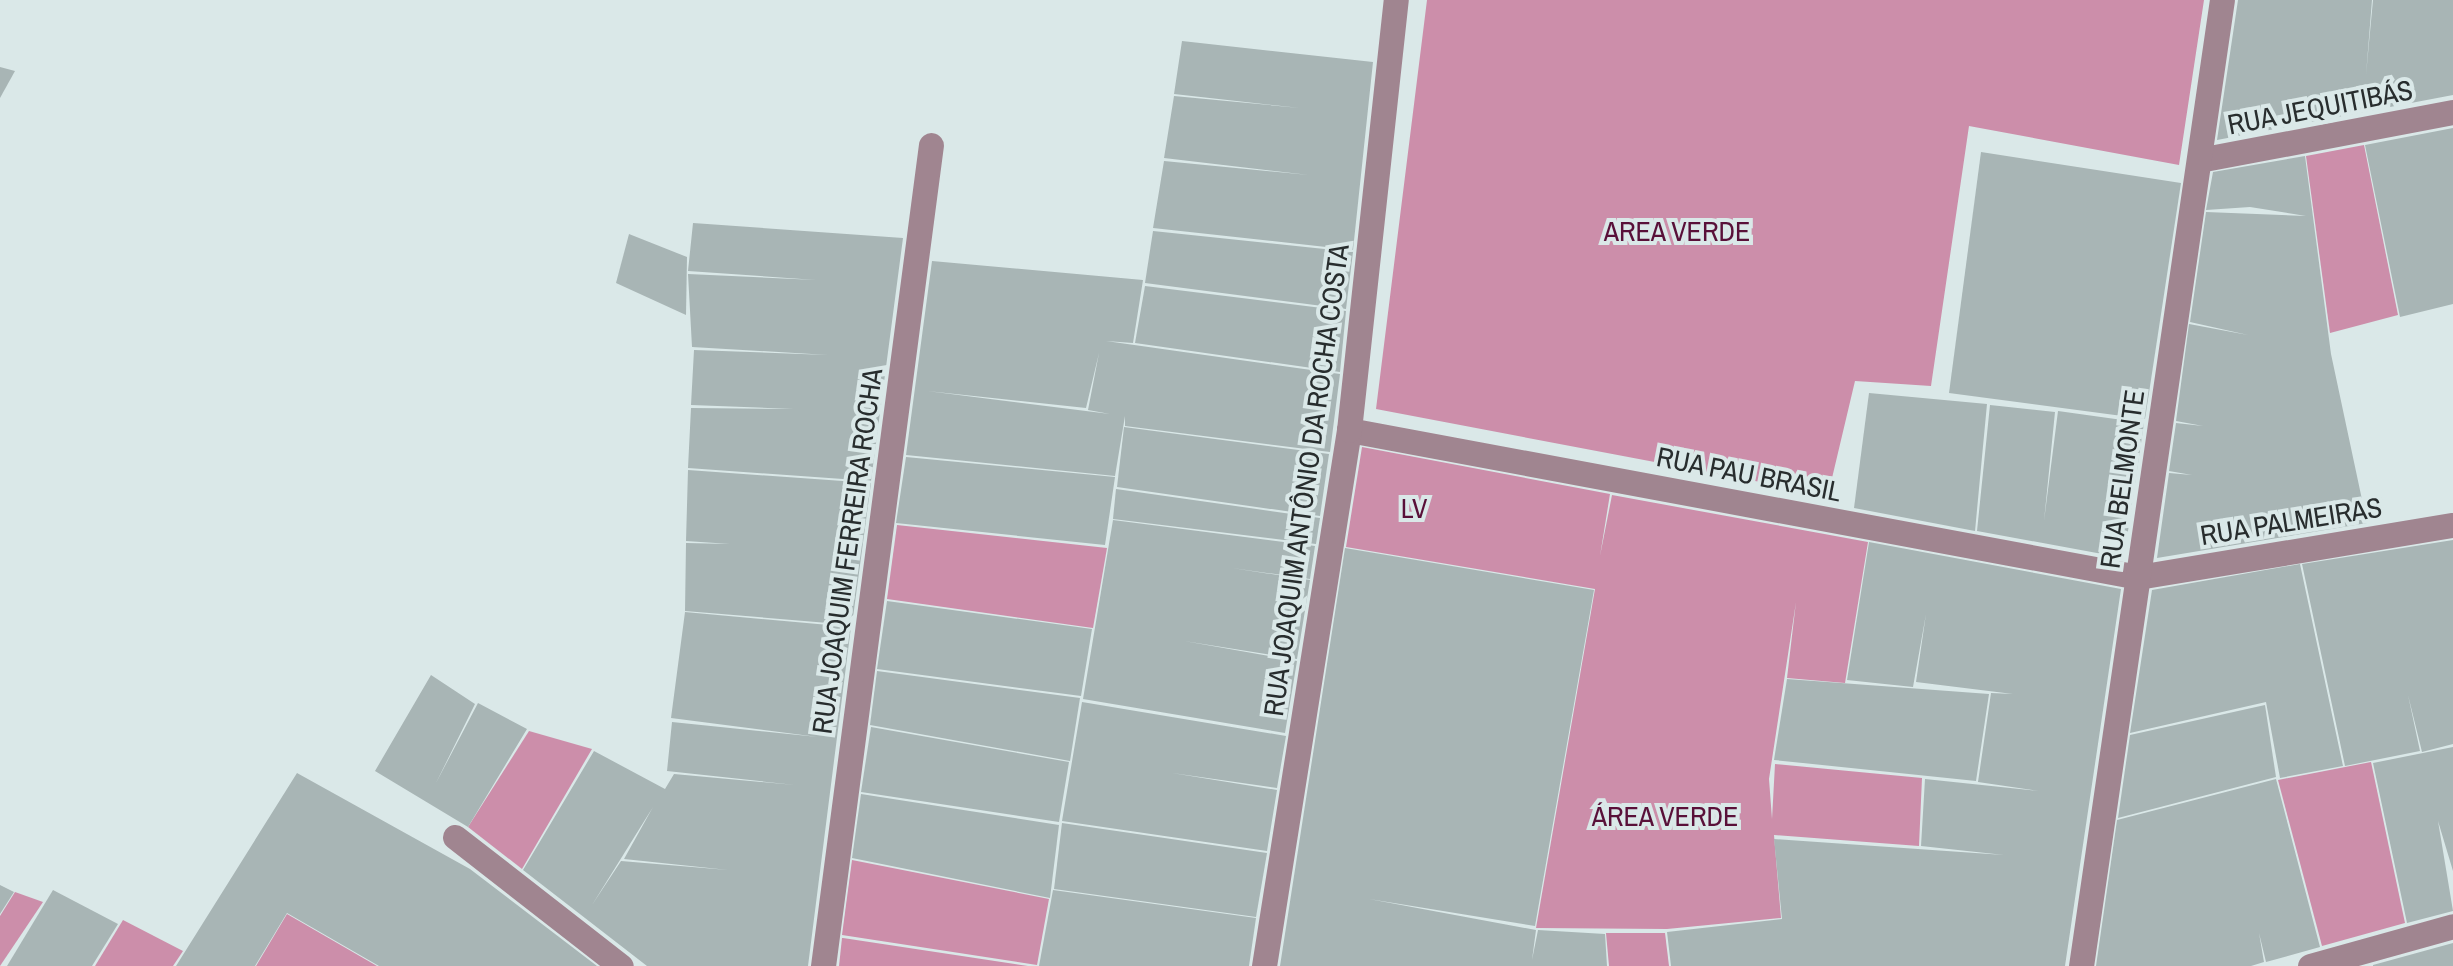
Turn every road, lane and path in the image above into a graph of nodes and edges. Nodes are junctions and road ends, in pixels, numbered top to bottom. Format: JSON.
{"nodes":[{"id":1,"x":1396,"y":0,"type":"edge"},
{"id":2,"x":2222,"y":0,"type":"edge"},
{"id":3,"x":2453,"y":112,"type":"edge"},
{"id":4,"x":932,"y":145,"type":"dead end"},
{"id":5,"x":2199,"y":160,"type":"junction"},
{"id":6,"x":1349,"y":430,"type":"junction"},
{"id":7,"x":2453,"y":524,"type":"edge"},
{"id":8,"x":2138,"y":577,"type":"junction"},
{"id":9,"x":455,"y":837,"type":"dead end"},
{"id":10,"x":2453,"y":926,"type":"edge"},
{"id":11,"x":621,"y":966,"type":"edge"},
{"id":12,"x":823,"y":966,"type":"edge"},
{"id":13,"x":1264,"y":966,"type":"edge"},
{"id":14,"x":2081,"y":966,"type":"edge"},
{"id":15,"x":2310,"y":966,"type":"edge"}],
"edges":[{"from":1,"to":6,"type":"street","name":"RUA JOAQUIM ANTÔNIO DA ROCHA COSTA"},
{"from":2,"to":5,"type":"street","name":"RUA BELMONTE"},
{"from":3,"to":5,"type":"street","name":"RUA JEQUITIBÁS"},
{"from":4,"to":12,"type":"street","name":"RUA JOAQUIM FERREIRA ROCHA"},
{"from":5,"to":8,"type":"street","name":"RUA BELMONTE"},
{"from":6,"to":8,"type":"street","name":"RUA PAU BRASIL"},
{"from":6,"to":13,"type":"street","name":"RUA JOAQUIM ANTÔNIO DA ROCHA COSTA"},
{"from":7,"to":8,"type":"street","name":"RUA PALMEIRAS"},
{"from":8,"to":14,"type":"street","name":"RUA BELMONTE"},
{"from":9,"to":11,"type":"street"},
{"from":10,"to":15,"type":"street"}]}
